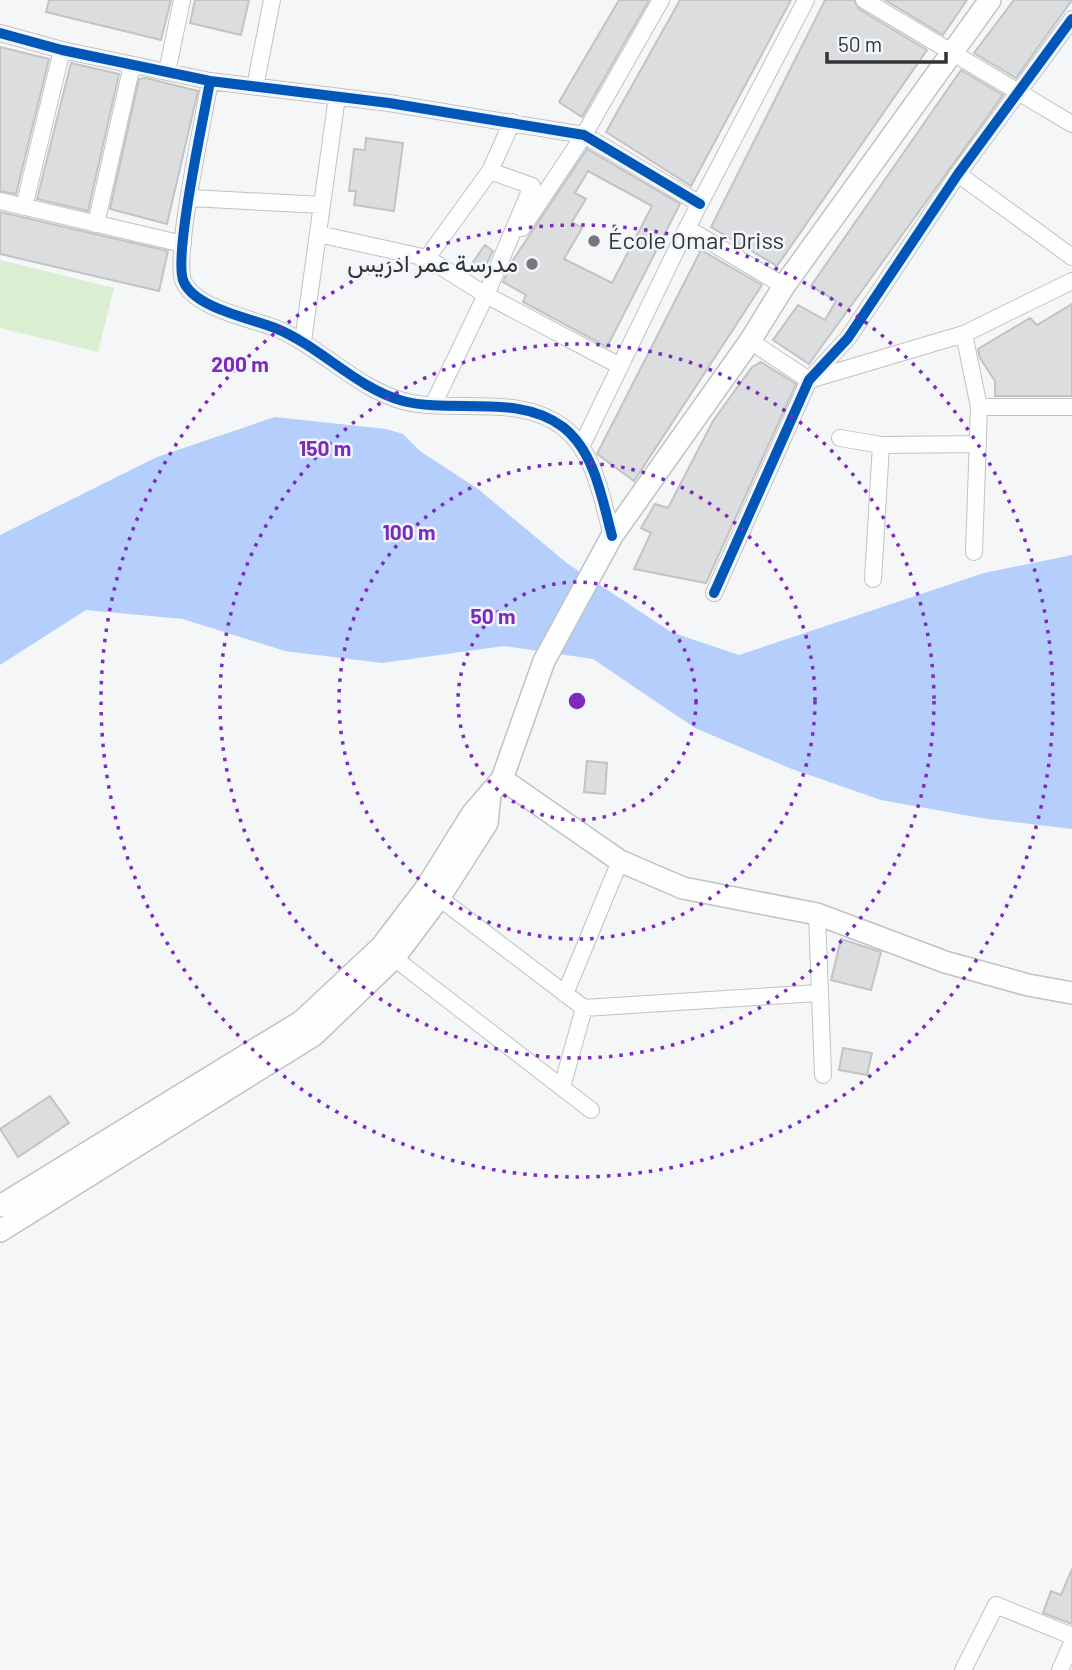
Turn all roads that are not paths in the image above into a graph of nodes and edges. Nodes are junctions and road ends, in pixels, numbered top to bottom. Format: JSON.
{"nodes":[{"id":1,"x":183,"y":0,"type":"edge"},
{"id":2,"x":272,"y":0,"type":"edge"},
{"id":3,"x":661,"y":0,"type":"edge"},
{"id":4,"x":806,"y":0,"type":"edge"},
{"id":5,"x":864,"y":0,"type":"edge"},
{"id":6,"x":986,"y":1,"type":"edge"},
{"id":7,"x":1072,"y":19,"type":"edge"},
{"id":8,"x":0,"y":33,"type":"edge"},
{"id":9,"x":62,"y":50,"type":"junction"},
{"id":10,"x":953,"y":54,"type":"junction"},
{"id":11,"x":132,"y":65,"type":"junction"},
{"id":12,"x":167,"y":72,"type":"junction"},
{"id":13,"x":210,"y":81,"type":"junction"},
{"id":14,"x":255,"y":86,"type":"junction"},
{"id":15,"x":1017,"y":92,"type":"junction"},
{"id":16,"x":337,"y":97,"type":"junction"},
{"id":17,"x":512,"y":122,"type":"junction"},
{"id":18,"x":1072,"y":124,"type":"edge"},
{"id":19,"x":584,"y":135,"type":"junction"},
{"id":20,"x":489,"y":171,"type":"junction"},
{"id":21,"x":958,"y":174,"type":"junction"},
{"id":22,"x":191,"y":198,"type":"junction"},
{"id":23,"x":0,"y":201,"type":"edge"},
{"id":24,"x":700,"y":204,"type":"junction"},
{"id":25,"x":322,"y":205,"type":"junction"},
{"id":26,"x":24,"y":207,"type":"junction"},
{"id":27,"x":96,"y":224,"type":"junction"},
{"id":28,"x":687,"y":228,"type":"junction"},
{"id":29,"x":318,"y":234,"type":"junction"},
{"id":30,"x":183,"y":244,"type":"junction"},
{"id":31,"x":505,"y":254,"type":"junction"},
{"id":32,"x":1072,"y":257,"type":"edge"},
{"id":33,"x":427,"y":258,"type":"junction"},
{"id":34,"x":1072,"y":281,"type":"edge"},
{"id":35,"x":784,"y":286,"type":"junction"},
{"id":36,"x":486,"y":295,"type":"junction"},
{"id":37,"x":964,"y":334,"type":"junction"},
{"id":38,"x":303,"y":341,"type":"junction"},
{"id":39,"x":750,"y":341,"type":"junction"},
{"id":40,"x":620,"y":366,"type":"junction"},
{"id":41,"x":808,"y":380,"type":"junction"},
{"id":42,"x":433,"y":405,"type":"junction"},
{"id":43,"x":979,"y":407,"type":"junction"},
{"id":44,"x":1072,"y":407,"type":"edge"},
{"id":45,"x":840,"y":438,"type":"dead end"},
{"id":46,"x":978,"y":444,"type":"junction"},
{"id":47,"x":881,"y":445,"type":"junction"},
{"id":48,"x":581,"y":447,"type":"junction"},
{"id":49,"x":609,"y":541,"type":"junction"},
{"id":50,"x":974,"y":552,"type":"dead end"},
{"id":51,"x":873,"y":579,"type":"dead end"},
{"id":52,"x":714,"y":593,"type":"dead end"},
{"id":53,"x":496,"y":786,"type":"junction"},
{"id":54,"x":620,"y":861,"type":"junction"},
{"id":55,"x":432,"y":893,"type":"junction"},
{"id":56,"x":817,"y":914,"type":"junction"},
{"id":57,"x":387,"y":953,"type":"junction"},
{"id":58,"x":818,"y":993,"type":"junction"},
{"id":59,"x":1072,"y":993,"type":"edge"},
{"id":60,"x":565,"y":994,"type":"junction"},
{"id":61,"x":584,"y":1008,"type":"junction"},
{"id":62,"x":823,"y":1075,"type":"dead end"},
{"id":63,"x":562,"y":1087,"type":"junction"},
{"id":64,"x":591,"y":1110,"type":"dead end"},
{"id":65,"x":93,"y":1160,"type":"junction"},
{"id":66,"x":0,"y":1206,"type":"edge"},
{"id":67,"x":0,"y":1231,"type":"edge"},
{"id":68,"x":1072,"y":1636,"type":"edge"},
{"id":69,"x":1072,"y":1643,"type":"edge"},
{"id":70,"x":963,"y":1670,"type":"edge"},
{"id":71,"x":1060,"y":1670,"type":"edge"}],
"edges":[{"from":1,"to":12,"type":"street"},
{"from":2,"to":14,"type":"street"},
{"from":3,"to":19,"type":"street"},
{"from":4,"to":24,"type":"street"},
{"from":5,"to":10,"type":"street"},
{"from":6,"to":10,"type":"main road"},
{"from":7,"to":15,"type":"street"},
{"from":8,"to":9,"type":"street"},
{"from":9,"to":11,"type":"street"},
{"from":9,"to":26,"type":"street"},
{"from":10,"to":15,"type":"street"},
{"from":10,"to":35,"type":"main road"},
{"from":11,"to":12,"type":"street"},
{"from":11,"to":27,"type":"street"},
{"from":12,"to":13,"type":"street"},
{"from":13,"to":14,"type":"street"},
{"from":13,"to":22,"type":"street"},
{"from":14,"to":16,"type":"street"},
{"from":15,"to":18,"type":"street"},
{"from":15,"to":21,"type":"street"},
{"from":16,"to":17,"type":"street"},
{"from":16,"to":25,"type":"street"},
{"from":17,"to":19,"type":"street"},
{"from":17,"to":20,"type":"street"},
{"from":19,"to":24,"type":"street"},
{"from":19,"to":31,"type":"street"},
{"from":20,"to":31,"type":"street"},
{"from":20,"to":33,"type":"street"},
{"from":21,"to":32,"type":"street"},
{"from":21,"to":41,"type":"street"},
{"from":22,"to":25,"type":"street"},
{"from":22,"to":30,"type":"street"},
{"from":23,"to":26,"type":"street"},
{"from":24,"to":28,"type":"street"},
{"from":25,"to":29,"type":"street"},
{"from":26,"to":27,"type":"street"},
{"from":27,"to":30,"type":"street"},
{"from":28,"to":35,"type":"street"},
{"from":28,"to":40,"type":"street"},
{"from":29,"to":33,"type":"street"},
{"from":29,"to":38,"type":"street"},
{"from":30,"to":38,"type":"street"},
{"from":31,"to":36,"type":"street"},
{"from":33,"to":36,"type":"street"},
{"from":34,"to":37,"type":"street"},
{"from":35,"to":39,"type":"main road"},
{"from":36,"to":40,"type":"street"},
{"from":36,"to":42,"type":"street"},
{"from":37,"to":41,"type":"street"},
{"from":37,"to":43,"type":"street"},
{"from":38,"to":42,"type":"street"},
{"from":39,"to":41,"type":"street"},
{"from":39,"to":49,"type":"main road"},
{"from":40,"to":48,"type":"street"},
{"from":41,"to":52,"type":"street"},
{"from":42,"to":48,"type":"street"},
{"from":43,"to":44,"type":"street"},
{"from":43,"to":46,"type":"street"},
{"from":45,"to":47,"type":"street"},
{"from":46,"to":47,"type":"street"},
{"from":46,"to":50,"type":"street"},
{"from":47,"to":51,"type":"street"},
{"from":48,"to":49,"type":"street"},
{"from":49,"to":53,"type":"main road"},
{"from":53,"to":54,"type":"main road"},
{"from":53,"to":55,"type":"main road"},
{"from":54,"to":56,"type":"main road"},
{"from":54,"to":60,"type":"street"},
{"from":55,"to":57,"type":"main road"},
{"from":55,"to":60,"type":"street"},
{"from":56,"to":58,"type":"street"},
{"from":56,"to":59,"type":"main road"},
{"from":57,"to":63,"type":"street"},
{"from":57,"to":65,"type":"main road"},
{"from":58,"to":61,"type":"street"},
{"from":58,"to":62,"type":"street"},
{"from":60,"to":61,"type":"street"},
{"from":61,"to":63,"type":"street"},
{"from":63,"to":64,"type":"street"},
{"from":65,"to":66,"type":"main road"},
{"from":65,"to":67,"type":"main road"},
{"from":68,"to":70,"type":"street"},
{"from":69,"to":71,"type":"street"}]}
